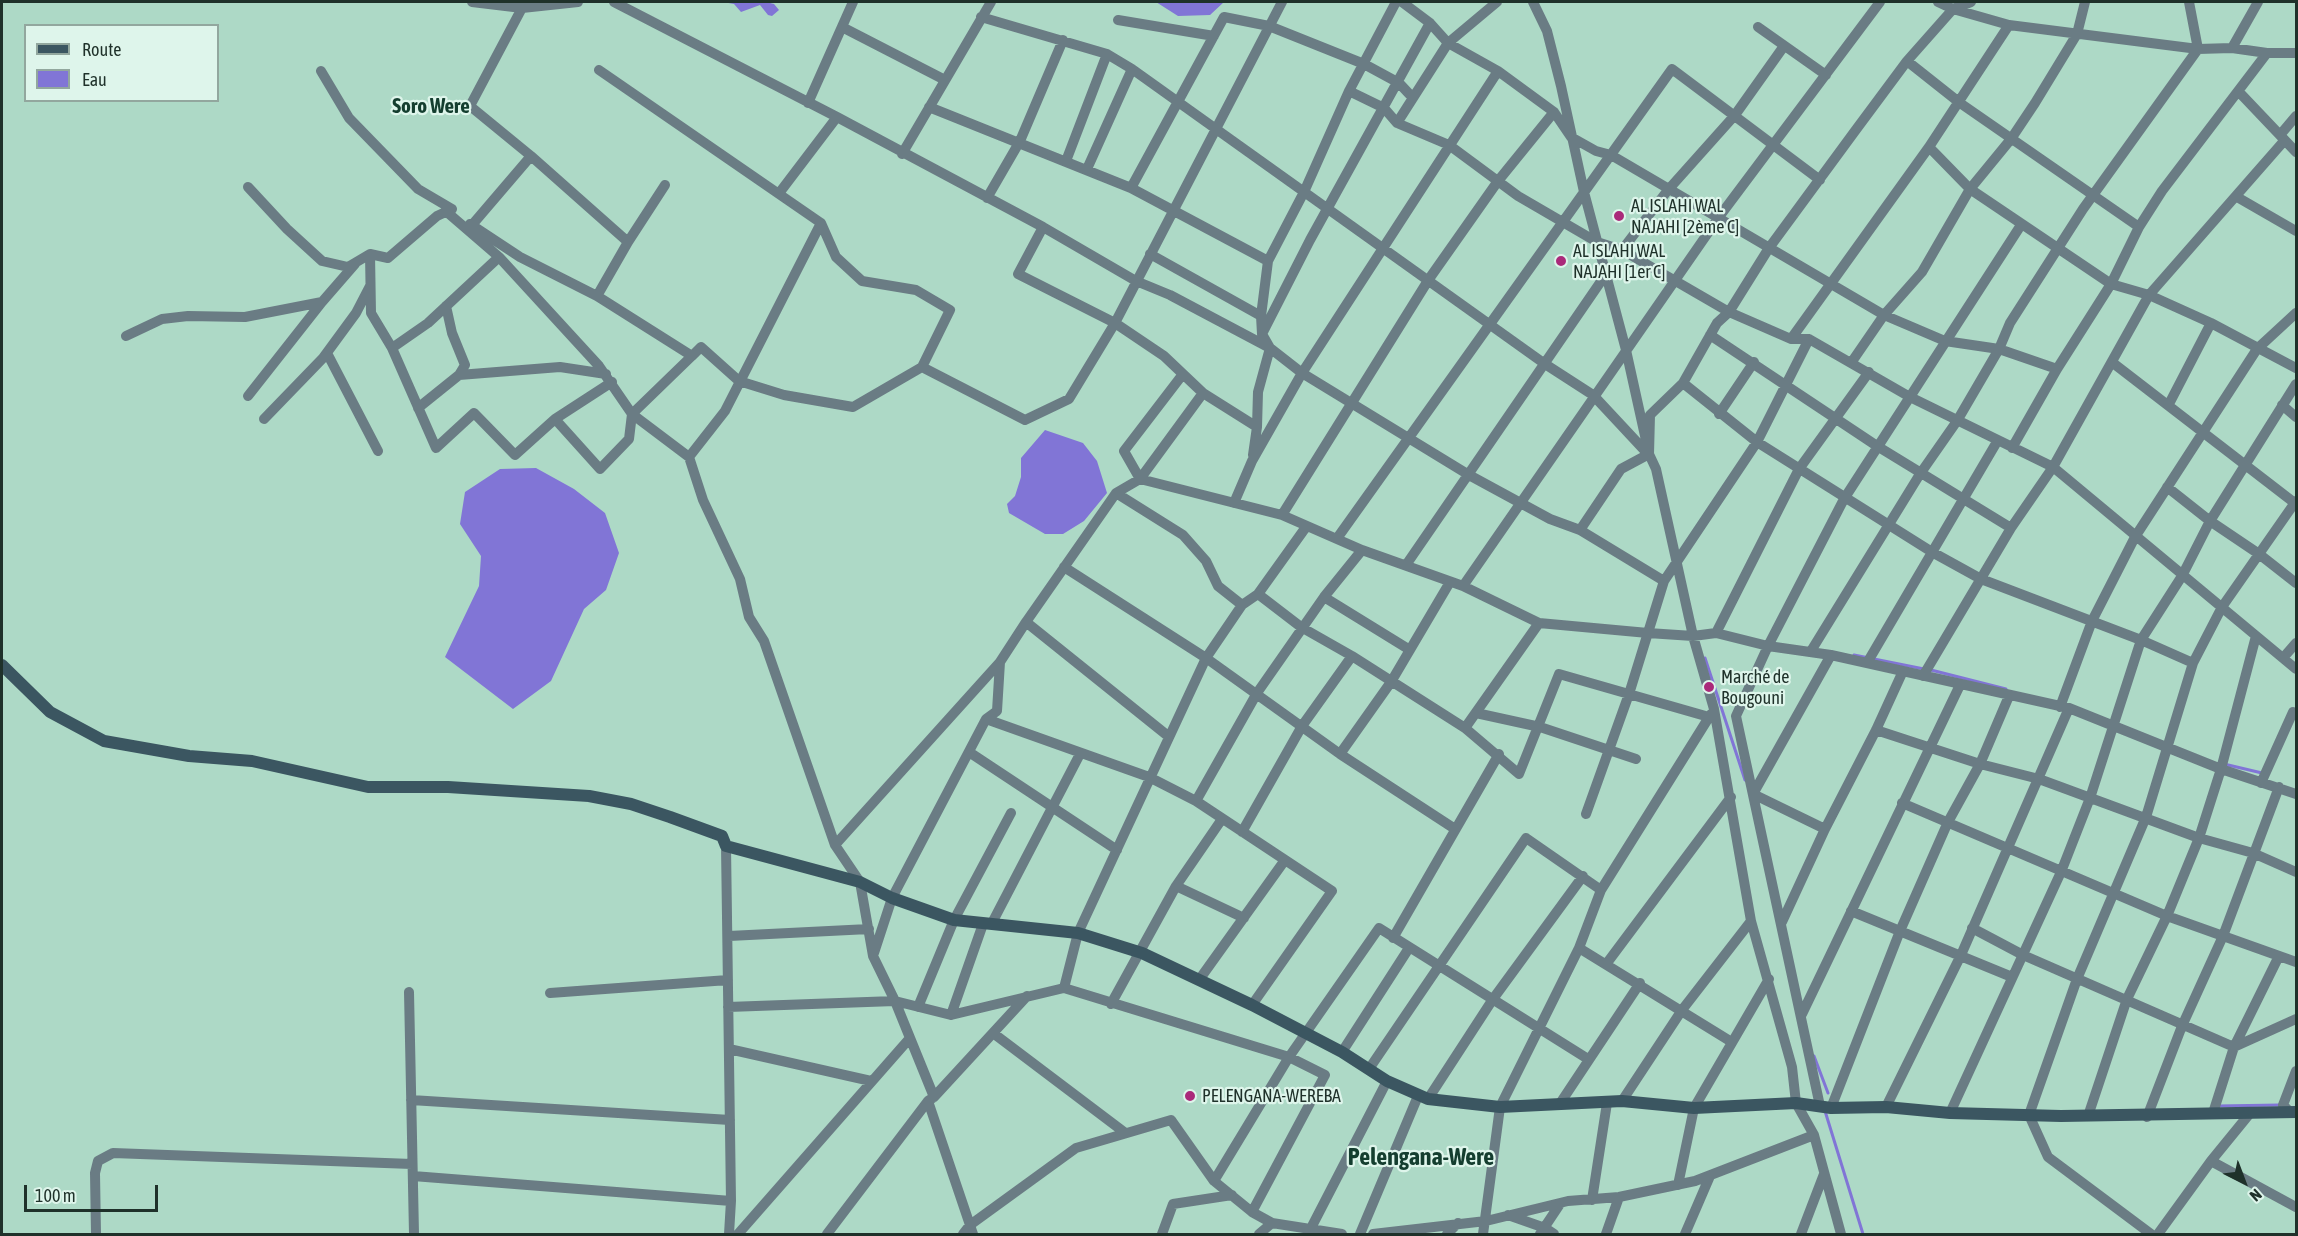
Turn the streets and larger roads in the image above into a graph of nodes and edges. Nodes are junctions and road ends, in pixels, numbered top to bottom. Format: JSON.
{"nodes":[{"id":1,"x":472,"y":2,"type":"edge"},
{"id":2,"x":578,"y":2,"type":"edge"},
{"id":3,"x":614,"y":2,"type":"edge"},
{"id":4,"x":853,"y":2,"type":"edge"},
{"id":5,"x":991,"y":2,"type":"edge"},
{"id":6,"x":1282,"y":2,"type":"edge"},
{"id":7,"x":1396,"y":2,"type":"edge"},
{"id":8,"x":1402,"y":2,"type":"edge"},
{"id":9,"x":1497,"y":2,"type":"edge"},
{"id":10,"x":1533,"y":2,"type":"edge"},
{"id":11,"x":1880,"y":2,"type":"edge"},
{"id":12,"x":1938,"y":2,"type":"edge"},
{"id":13,"x":1971,"y":2,"type":"edge"},
{"id":14,"x":2085,"y":2,"type":"edge"},
{"id":15,"x":2189,"y":2,"type":"edge"},
{"id":16,"x":2258,"y":2,"type":"edge"},
{"id":17,"x":522,"y":8,"type":"junction"},
{"id":18,"x":1953,"y":9,"type":"junction"},
{"id":19,"x":981,"y":17,"type":"junction"},
{"id":20,"x":1118,"y":20,"type":"dead end"},
{"id":21,"x":1430,"y":22,"type":"junction"},
{"id":22,"x":2009,"y":25,"type":"junction"},
{"id":23,"x":1269,"y":26,"type":"junction"},
{"id":24,"x":842,"y":27,"type":"junction"},
{"id":25,"x":1758,"y":27,"type":"dead end"},
{"id":26,"x":2077,"y":34,"type":"junction"},
{"id":27,"x":1214,"y":36,"type":"junction"},
{"id":28,"x":1063,"y":40,"type":"junction"},
{"id":29,"x":1448,"y":43,"type":"junction"},
{"id":30,"x":1784,"y":46,"type":"junction"},
{"id":31,"x":2232,"y":48,"type":"junction"},
{"id":32,"x":2198,"y":49,"type":"junction"},
{"id":33,"x":2267,"y":53,"type":"junction"},
{"id":34,"x":2296,"y":53,"type":"edge"},
{"id":35,"x":1107,"y":54,"type":"junction"},
{"id":36,"x":1907,"y":61,"type":"junction"},
{"id":37,"x":1364,"y":64,"type":"junction"},
{"id":38,"x":1132,"y":69,"type":"junction"},
{"id":39,"x":599,"y":70,"type":"dead end"},
{"id":40,"x":321,"y":71,"type":"dead end"},
{"id":41,"x":1498,"y":71,"type":"junction"},
{"id":42,"x":1826,"y":75,"type":"junction"},
{"id":43,"x":945,"y":80,"type":"junction"},
{"id":44,"x":1399,"y":83,"type":"junction"},
{"id":45,"x":1349,"y":91,"type":"junction"},
{"id":46,"x":2239,"y":92,"type":"junction"},
{"id":47,"x":1413,"y":98,"type":"junction"},
{"id":48,"x":808,"y":103,"type":"junction"},
{"id":49,"x":1178,"y":103,"type":"junction"},
{"id":50,"x":1960,"y":103,"type":"junction"},
{"id":51,"x":929,"y":107,"type":"junction"},
{"id":52,"x":1384,"y":108,"type":"junction"},
{"id":53,"x":1554,"y":112,"type":"junction"},
{"id":54,"x":1735,"y":115,"type":"junction"},
{"id":55,"x":2296,"y":116,"type":"edge"},
{"id":56,"x":837,"y":117,"type":"junction"},
{"id":57,"x":1397,"y":123,"type":"junction"},
{"id":58,"x":1216,"y":129,"type":"junction"},
{"id":59,"x":1571,"y":137,"type":"junction"},
{"id":60,"x":2282,"y":138,"type":"junction"},
{"id":61,"x":2011,"y":139,"type":"junction"},
{"id":62,"x":1020,"y":141,"type":"junction"},
{"id":63,"x":1773,"y":143,"type":"junction"},
{"id":64,"x":1449,"y":145,"type":"junction"},
{"id":65,"x":1929,"y":147,"type":"junction"},
{"id":66,"x":2296,"y":152,"type":"edge"},
{"id":67,"x":902,"y":154,"type":"junction"},
{"id":68,"x":1611,"y":155,"type":"junction"},
{"id":69,"x":531,"y":156,"type":"junction"},
{"id":70,"x":1066,"y":161,"type":"junction"},
{"id":71,"x":1087,"y":170,"type":"junction"},
{"id":72,"x":1820,"y":180,"type":"junction"},
{"id":73,"x":1498,"y":181,"type":"junction"},
{"id":74,"x":665,"y":185,"type":"dead end"},
{"id":75,"x":248,"y":187,"type":"dead end"},
{"id":76,"x":1131,"y":188,"type":"junction"},
{"id":77,"x":1970,"y":189,"type":"junction"},
{"id":78,"x":1668,"y":190,"type":"junction"},
{"id":79,"x":780,"y":192,"type":"junction"},
{"id":80,"x":1304,"y":192,"type":"junction"},
{"id":81,"x":1584,"y":192,"type":"junction"},
{"id":82,"x":2095,"y":195,"type":"junction"},
{"id":83,"x":2237,"y":197,"type":"junction"},
{"id":84,"x":987,"y":198,"type":"junction"},
{"id":85,"x":1328,"y":208,"type":"junction"},
{"id":86,"x":450,"y":211,"type":"junction"},
{"id":87,"x":1173,"y":212,"type":"junction"},
{"id":88,"x":1719,"y":217,"type":"junction"},
{"id":89,"x":1563,"y":222,"type":"junction"},
{"id":90,"x":821,"y":223,"type":"junction"},
{"id":91,"x":472,"y":225,"type":"junction"},
{"id":92,"x":2021,"y":225,"type":"junction"},
{"id":93,"x":1043,"y":227,"type":"junction"},
{"id":94,"x":2139,"y":227,"type":"junction"},
{"id":95,"x":2296,"y":231,"type":"edge"},
{"id":96,"x":628,"y":242,"type":"junction"},
{"id":97,"x":1597,"y":242,"type":"junction"},
{"id":98,"x":1383,"y":247,"type":"junction"},
{"id":99,"x":1769,"y":248,"type":"junction"},
{"id":100,"x":2059,"y":248,"type":"junction"},
{"id":101,"x":1622,"y":250,"type":"junction"},
{"id":102,"x":370,"y":254,"type":"junction"},
{"id":103,"x":1150,"y":254,"type":"junction"},
{"id":104,"x":499,"y":257,"type":"junction"},
{"id":105,"x":1268,"y":261,"type":"junction"},
{"id":106,"x":355,"y":264,"type":"junction"},
{"id":107,"x":1606,"y":274,"type":"junction"},
{"id":108,"x":1428,"y":279,"type":"junction"},
{"id":109,"x":1136,"y":281,"type":"junction"},
{"id":110,"x":1674,"y":281,"type":"junction"},
{"id":111,"x":1832,"y":283,"type":"junction"},
{"id":112,"x":2111,"y":284,"type":"junction"},
{"id":113,"x":370,"y":285,"type":"junction"},
{"id":114,"x":2148,"y":295,"type":"junction"},
{"id":115,"x":597,"y":296,"type":"junction"},
{"id":116,"x":322,"y":302,"type":"junction"},
{"id":117,"x":446,"y":306,"type":"junction"},
{"id":118,"x":1729,"y":312,"type":"junction"},
{"id":119,"x":2296,"y":313,"type":"edge"},
{"id":120,"x":1884,"y":315,"type":"junction"},
{"id":121,"x":1261,"y":316,"type":"junction"},
{"id":122,"x":2211,"y":322,"type":"junction"},
{"id":123,"x":1115,"y":323,"type":"junction"},
{"id":124,"x":1491,"y":323,"type":"junction"},
{"id":125,"x":1262,"y":334,"type":"junction"},
{"id":126,"x":1710,"y":335,"type":"junction"},
{"id":127,"x":126,"y":336,"type":"dead end"},
{"id":128,"x":1791,"y":339,"type":"junction"},
{"id":129,"x":1809,"y":339,"type":"junction"},
{"id":130,"x":1945,"y":341,"type":"junction"},
{"id":131,"x":701,"y":347,"type":"junction"},
{"id":132,"x":392,"y":348,"type":"junction"},
{"id":133,"x":1270,"y":348,"type":"junction"},
{"id":134,"x":1999,"y":349,"type":"junction"},
{"id":135,"x":2257,"y":349,"type":"junction"},
{"id":136,"x":1626,"y":350,"type":"junction"},
{"id":137,"x":327,"y":353,"type":"junction"},
{"id":138,"x":1754,"y":362,"type":"junction"},
{"id":139,"x":1851,"y":363,"type":"junction"},
{"id":140,"x":2113,"y":363,"type":"junction"},
{"id":141,"x":1545,"y":364,"type":"junction"},
{"id":142,"x":922,"y":367,"type":"junction"},
{"id":143,"x":2296,"y":368,"type":"edge"},
{"id":144,"x":2057,"y":369,"type":"junction"},
{"id":145,"x":1869,"y":372,"type":"junction"},
{"id":146,"x":1183,"y":374,"type":"junction"},
{"id":147,"x":1302,"y":374,"type":"junction"},
{"id":148,"x":459,"y":375,"type":"junction"},
{"id":149,"x":609,"y":378,"type":"junction"},
{"id":150,"x":738,"y":381,"type":"junction"},
{"id":151,"x":1683,"y":383,"type":"junction"},
{"id":152,"x":1786,"y":384,"type":"junction"},
{"id":153,"x":2296,"y":384,"type":"edge"},
{"id":154,"x":1203,"y":393,"type":"junction"},
{"id":155,"x":1593,"y":395,"type":"junction"},
{"id":156,"x":248,"y":396,"type":"dead end"},
{"id":157,"x":1910,"y":397,"type":"junction"},
{"id":158,"x":1353,"y":403,"type":"junction"},
{"id":159,"x":2169,"y":404,"type":"junction"},
{"id":160,"x":2282,"y":405,"type":"junction"},
{"id":161,"x":418,"y":408,"type":"junction"},
{"id":162,"x":632,"y":414,"type":"junction"},
{"id":163,"x":1719,"y":414,"type":"junction"},
{"id":164,"x":2296,"y":417,"type":"edge"},
{"id":165,"x":264,"y":419,"type":"dead end"},
{"id":166,"x":555,"y":419,"type":"junction"},
{"id":167,"x":1837,"y":420,"type":"junction"},
{"id":168,"x":1957,"y":421,"type":"junction"},
{"id":169,"x":1257,"y":427,"type":"junction"},
{"id":170,"x":2204,"y":431,"type":"junction"},
{"id":171,"x":1409,"y":438,"type":"junction"},
{"id":172,"x":1998,"y":440,"type":"junction"},
{"id":173,"x":1757,"y":441,"type":"junction"},
{"id":174,"x":1877,"y":446,"type":"junction"},
{"id":175,"x":2012,"y":448,"type":"junction"},
{"id":176,"x":378,"y":451,"type":"dead end"},
{"id":177,"x":1648,"y":454,"type":"junction"},
{"id":178,"x":688,"y":457,"type":"junction"},
{"id":179,"x":1252,"y":461,"type":"junction"},
{"id":180,"x":2245,"y":464,"type":"junction"},
{"id":181,"x":2053,"y":467,"type":"junction"},
{"id":182,"x":1799,"y":469,"type":"junction"},
{"id":183,"x":1469,"y":474,"type":"junction"},
{"id":184,"x":1920,"y":474,"type":"junction"},
{"id":185,"x":1140,"y":478,"type":"junction"},
{"id":186,"x":2167,"y":487,"type":"junction"},
{"id":187,"x":1116,"y":493,"type":"junction"},
{"id":188,"x":1844,"y":499,"type":"junction"},
{"id":189,"x":1963,"y":499,"type":"junction"},
{"id":190,"x":2296,"y":502,"type":"edge"},
{"id":191,"x":1234,"y":503,"type":"junction"},
{"id":192,"x":1520,"y":504,"type":"junction"},
{"id":193,"x":1282,"y":515,"type":"junction"},
{"id":194,"x":2210,"y":521,"type":"junction"},
{"id":195,"x":1888,"y":526,"type":"junction"},
{"id":196,"x":1306,"y":527,"type":"junction"},
{"id":197,"x":2011,"y":528,"type":"junction"},
{"id":198,"x":1580,"y":530,"type":"junction"},
{"id":199,"x":1338,"y":537,"type":"junction"},
{"id":200,"x":2135,"y":537,"type":"junction"},
{"id":201,"x":1362,"y":550,"type":"junction"},
{"id":202,"x":1932,"y":552,"type":"junction"},
{"id":203,"x":2259,"y":554,"type":"junction"},
{"id":204,"x":1677,"y":562,"type":"junction"},
{"id":205,"x":1407,"y":565,"type":"junction"},
{"id":206,"x":1064,"y":567,"type":"junction"},
{"id":207,"x":2182,"y":576,"type":"junction"},
{"id":208,"x":1981,"y":579,"type":"junction"},
{"id":209,"x":1664,"y":581,"type":"junction"},
{"id":210,"x":1450,"y":582,"type":"junction"},
{"id":211,"x":2296,"y":583,"type":"edge"},
{"id":212,"x":1462,"y":586,"type":"junction"},
{"id":213,"x":1258,"y":594,"type":"junction"},
{"id":214,"x":1324,"y":597,"type":"junction"},
{"id":215,"x":1242,"y":604,"type":"junction"},
{"id":216,"x":2222,"y":607,"type":"junction"},
{"id":217,"x":2092,"y":621,"type":"junction"},
{"id":218,"x":1026,"y":622,"type":"junction"},
{"id":219,"x":1539,"y":623,"type":"junction"},
{"id":220,"x":1301,"y":627,"type":"junction"},
{"id":221,"x":1648,"y":633,"type":"junction"},
{"id":222,"x":1716,"y":633,"type":"junction"},
{"id":223,"x":1693,"y":636,"type":"junction"},
{"id":224,"x":2256,"y":636,"type":"junction"},
{"id":225,"x":2141,"y":640,"type":"junction"},
{"id":226,"x":2296,"y":643,"type":"edge"},
{"id":227,"x":1768,"y":646,"type":"junction"},
{"id":228,"x":1410,"y":650,"type":"junction"},
{"id":229,"x":1810,"y":651,"type":"junction"},
{"id":230,"x":1831,"y":655,"type":"junction"},
{"id":231,"x":1352,"y":656,"type":"junction"},
{"id":232,"x":1206,"y":658,"type":"junction"},
{"id":233,"x":2283,"y":658,"type":"junction"},
{"id":234,"x":1000,"y":662,"type":"junction"},
{"id":235,"x":1867,"y":663,"type":"junction"},
{"id":236,"x":2193,"y":663,"type":"junction"},
{"id":237,"x":2,"y":665,"type":"edge"},
{"id":238,"x":2296,"y":669,"type":"edge"},
{"id":239,"x":1903,"y":671,"type":"junction"},
{"id":240,"x":1923,"y":676,"type":"junction"},
{"id":241,"x":1391,"y":682,"type":"junction"},
{"id":242,"x":1960,"y":685,"type":"junction"},
{"id":243,"x":1257,"y":693,"type":"junction"},
{"id":244,"x":1629,"y":694,"type":"junction"},
{"id":245,"x":2009,"y":696,"type":"junction"},
{"id":246,"x":2064,"y":708,"type":"junction"},
{"id":247,"x":2293,"y":712,"type":"dead end"},
{"id":248,"x":1476,"y":713,"type":"junction"},
{"id":249,"x":1711,"y":713,"type":"junction"},
{"id":250,"x":986,"y":719,"type":"junction"},
{"id":251,"x":1302,"y":726,"type":"junction"},
{"id":252,"x":1540,"y":727,"type":"junction"},
{"id":253,"x":2114,"y":727,"type":"junction"},
{"id":254,"x":1465,"y":728,"type":"junction"},
{"id":255,"x":1876,"y":730,"type":"junction"},
{"id":256,"x":1168,"y":736,"type":"junction"},
{"id":257,"x":1929,"y":747,"type":"junction"},
{"id":258,"x":2168,"y":747,"type":"junction"},
{"id":259,"x":1610,"y":751,"type":"junction"},
{"id":260,"x":969,"y":752,"type":"junction"},
{"id":261,"x":1080,"y":754,"type":"junction"},
{"id":262,"x":1340,"y":754,"type":"junction"},
{"id":263,"x":1498,"y":754,"type":"junction"},
{"id":264,"x":1636,"y":759,"type":"dead end"},
{"id":265,"x":1980,"y":764,"type":"junction"},
{"id":266,"x":2221,"y":769,"type":"junction"},
{"id":267,"x":1149,"y":777,"type":"junction"},
{"id":268,"x":2039,"y":779,"type":"junction"},
{"id":269,"x":2261,"y":783,"type":"junction"},
{"id":270,"x":2279,"y":788,"type":"junction"},
{"id":271,"x":1754,"y":794,"type":"junction"},
{"id":272,"x":2296,"y":794,"type":"edge"},
{"id":273,"x":1731,"y":797,"type":"junction"},
{"id":274,"x":2090,"y":798,"type":"junction"},
{"id":275,"x":1197,"y":801,"type":"junction"},
{"id":276,"x":1902,"y":803,"type":"junction"},
{"id":277,"x":1052,"y":805,"type":"junction"},
{"id":278,"x":1011,"y":813,"type":"dead end"},
{"id":279,"x":1586,"y":814,"type":"dead end"},
{"id":280,"x":2146,"y":817,"type":"junction"},
{"id":281,"x":1222,"y":819,"type":"junction"},
{"id":282,"x":1948,"y":822,"type":"junction"},
{"id":283,"x":1455,"y":829,"type":"junction"},
{"id":284,"x":1825,"y":829,"type":"junction"},
{"id":285,"x":1242,"y":832,"type":"junction"},
{"id":286,"x":2199,"y":838,"type":"junction"},
{"id":287,"x":835,"y":845,"type":"junction"},
{"id":288,"x":726,"y":846,"type":"junction"},
{"id":289,"x":2007,"y":849,"type":"junction"},
{"id":290,"x":1117,"y":850,"type":"junction"},
{"id":291,"x":2253,"y":853,"type":"junction"},
{"id":292,"x":1286,"y":860,"type":"junction"},
{"id":293,"x":2061,"y":872,"type":"junction"},
{"id":294,"x":2296,"y":872,"type":"edge"},
{"id":295,"x":1583,"y":876,"type":"junction"},
{"id":296,"x":860,"y":882,"type":"junction"},
{"id":297,"x":1176,"y":886,"type":"junction"},
{"id":298,"x":1601,"y":890,"type":"junction"},
{"id":299,"x":2114,"y":893,"type":"junction"},
{"id":300,"x":892,"y":898,"type":"junction"},
{"id":301,"x":1851,"y":911,"type":"junction"},
{"id":302,"x":2167,"y":916,"type":"junction"},
{"id":303,"x":1244,"y":918,"type":"junction"},
{"id":304,"x":954,"y":920,"type":"junction"},
{"id":305,"x":1751,"y":921,"type":"junction"},
{"id":306,"x":1782,"y":922,"type":"junction"},
{"id":307,"x":988,"y":923,"type":"junction"},
{"id":308,"x":1972,"y":928,"type":"junction"},
{"id":309,"x":869,"y":929,"type":"junction"},
{"id":310,"x":1900,"y":931,"type":"junction"},
{"id":311,"x":1078,"y":933,"type":"junction"},
{"id":312,"x":729,"y":936,"type":"junction"},
{"id":313,"x":2223,"y":936,"type":"junction"},
{"id":314,"x":1393,"y":938,"type":"junction"},
{"id":315,"x":1409,"y":948,"type":"junction"},
{"id":316,"x":1579,"y":948,"type":"junction"},
{"id":317,"x":1142,"y":953,"type":"junction"},
{"id":318,"x":1961,"y":955,"type":"junction"},
{"id":319,"x":2022,"y":955,"type":"junction"},
{"id":320,"x":873,"y":956,"type":"junction"},
{"id":321,"x":2278,"y":958,"type":"junction"},
{"id":322,"x":2296,"y":962,"type":"edge"},
{"id":323,"x":1607,"y":963,"type":"junction"},
{"id":324,"x":1439,"y":966,"type":"junction"},
{"id":325,"x":2012,"y":977,"type":"junction"},
{"id":326,"x":1768,"y":979,"type":"junction"},
{"id":327,"x":2078,"y":979,"type":"junction"},
{"id":328,"x":728,"y":980,"type":"junction"},
{"id":329,"x":1199,"y":980,"type":"junction"},
{"id":330,"x":1640,"y":983,"type":"junction"},
{"id":331,"x":1064,"y":988,"type":"junction"},
{"id":332,"x":409,"y":992,"type":"dead end"},
{"id":333,"x":550,"y":993,"type":"dead end"},
{"id":334,"x":1027,"y":996,"type":"junction"},
{"id":335,"x":1493,"y":999,"type":"junction"},
{"id":336,"x":2127,"y":999,"type":"junction"},
{"id":337,"x":895,"y":1000,"type":"junction"},
{"id":338,"x":1111,"y":1004,"type":"junction"},
{"id":339,"x":1252,"y":1005,"type":"junction"},
{"id":340,"x":728,"y":1007,"type":"junction"},
{"id":341,"x":918,"y":1007,"type":"junction"},
{"id":342,"x":1682,"y":1010,"type":"junction"},
{"id":343,"x":951,"y":1015,"type":"junction"},
{"id":344,"x":1802,"y":1015,"type":"junction"},
{"id":345,"x":2296,"y":1019,"type":"edge"},
{"id":346,"x":2182,"y":1026,"type":"junction"},
{"id":347,"x":1537,"y":1029,"type":"junction"},
{"id":348,"x":993,"y":1033,"type":"junction"},
{"id":349,"x":1307,"y":1033,"type":"junction"},
{"id":350,"x":910,"y":1038,"type":"junction"},
{"id":351,"x":1730,"y":1041,"type":"junction"},
{"id":352,"x":2234,"y":1047,"type":"junction"},
{"id":353,"x":729,"y":1049,"type":"junction"},
{"id":354,"x":1342,"y":1052,"type":"junction"},
{"id":355,"x":1289,"y":1057,"type":"junction"},
{"id":356,"x":1588,"y":1059,"type":"junction"},
{"id":357,"x":1369,"y":1069,"type":"junction"},
{"id":358,"x":2296,"y":1071,"type":"edge"},
{"id":359,"x":871,"y":1081,"type":"junction"},
{"id":360,"x":1387,"y":1082,"type":"junction"},
{"id":361,"x":1423,"y":1098,"type":"junction"},
{"id":362,"x":931,"y":1099,"type":"junction"},
{"id":363,"x":411,"y":1100,"type":"junction"},
{"id":364,"x":1622,"y":1101,"type":"junction"},
{"id":365,"x":1607,"y":1103,"type":"junction"},
{"id":366,"x":1796,"y":1103,"type":"junction"},
{"id":367,"x":1559,"y":1105,"type":"junction"},
{"id":368,"x":1500,"y":1107,"type":"junction"},
{"id":369,"x":1826,"y":1107,"type":"junction"},
{"id":370,"x":1886,"y":1107,"type":"junction"},
{"id":371,"x":1694,"y":1108,"type":"junction"},
{"id":372,"x":2251,"y":1112,"type":"junction"},
{"id":373,"x":2293,"y":1112,"type":"edge"},
{"id":374,"x":1950,"y":1113,"type":"junction"},
{"id":375,"x":2213,"y":1113,"type":"junction"},
{"id":376,"x":2029,"y":1115,"type":"junction"},
{"id":377,"x":2088,"y":1116,"type":"junction"},
{"id":378,"x":2147,"y":1117,"type":"junction"},
{"id":379,"x":730,"y":1120,"type":"junction"},
{"id":380,"x":1124,"y":1132,"type":"junction"},
{"id":381,"x":1814,"y":1135,"type":"junction"},
{"id":382,"x":2211,"y":1161,"type":"junction"},
{"id":383,"x":412,"y":1164,"type":"junction"},
{"id":384,"x":1824,"y":1174,"type":"junction"},
{"id":385,"x":413,"y":1176,"type":"junction"},
{"id":386,"x":1710,"y":1176,"type":"junction"},
{"id":387,"x":1214,"y":1181,"type":"junction"},
{"id":388,"x":1678,"y":1185,"type":"junction"},
{"id":389,"x":1232,"y":1195,"type":"junction"},
{"id":390,"x":1619,"y":1197,"type":"junction"},
{"id":391,"x":1592,"y":1200,"type":"junction"},
{"id":392,"x":731,"y":1201,"type":"junction"},
{"id":393,"x":1560,"y":1204,"type":"junction"},
{"id":394,"x":2296,"y":1207,"type":"edge"},
{"id":395,"x":1252,"y":1212,"type":"junction"},
{"id":396,"x":1508,"y":1215,"type":"junction"},
{"id":397,"x":1272,"y":1223,"type":"junction"},
{"id":398,"x":1458,"y":1223,"type":"junction"},
{"id":399,"x":971,"y":1230,"type":"edge"},
{"id":400,"x":1310,"y":1230,"type":"junction"},
{"id":401,"x":1486,"y":1230,"type":"edge"},
{"id":402,"x":1546,"y":1232,"type":"edge"},
{"id":403,"x":96,"y":1234,"type":"edge"},
{"id":404,"x":414,"y":1234,"type":"edge"},
{"id":405,"x":729,"y":1234,"type":"edge"},
{"id":406,"x":738,"y":1234,"type":"edge"},
{"id":407,"x":827,"y":1234,"type":"edge"},
{"id":408,"x":963,"y":1234,"type":"edge"},
{"id":409,"x":1162,"y":1234,"type":"edge"},
{"id":410,"x":1259,"y":1234,"type":"edge"},
{"id":411,"x":1342,"y":1234,"type":"edge"},
{"id":412,"x":1360,"y":1234,"type":"edge"},
{"id":413,"x":1373,"y":1234,"type":"edge"},
{"id":414,"x":1447,"y":1234,"type":"edge"},
{"id":415,"x":1605,"y":1234,"type":"edge"},
{"id":416,"x":1685,"y":1234,"type":"edge"},
{"id":417,"x":1801,"y":1234,"type":"edge"},
{"id":418,"x":1841,"y":1234,"type":"edge"},
{"id":419,"x":2151,"y":1234,"type":"edge"},
{"id":420,"x":2158,"y":1234,"type":"edge"}],
"edges":[{"from":1,"to":17,"type":"street"},
{"from":2,"to":17,"type":"street"},
{"from":3,"to":48,"type":"street"},
{"from":4,"to":24,"type":"street"},
{"from":5,"to":19,"type":"street"},
{"from":6,"to":23,"type":"street"},
{"from":7,"to":37,"type":"street"},
{"from":8,"to":21,"type":"street"},
{"from":9,"to":29,"type":"street"},
{"from":10,"to":59,"type":"street"},
{"from":11,"to":42,"type":"street"},
{"from":12,"to":18,"type":"street"},
{"from":13,"to":18,"type":"street"},
{"from":14,"to":26,"type":"street"},
{"from":15,"to":32,"type":"street"},
{"from":16,"to":31,"type":"street"},
{"from":17,"to":69,"type":"street"},
{"from":18,"to":22,"type":"street"},
{"from":18,"to":36,"type":"street"},
{"from":19,"to":28,"type":"street"},
{"from":19,"to":43,"type":"street"},
{"from":20,"to":27,"type":"street"},
{"from":21,"to":29,"type":"street"},
{"from":21,"to":44,"type":"street"},
{"from":22,"to":26,"type":"street"},
{"from":22,"to":50,"type":"street"},
{"from":23,"to":27,"type":"street"},
{"from":23,"to":37,"type":"street"},
{"from":23,"to":58,"type":"street"},
{"from":24,"to":43,"type":"street"},
{"from":24,"to":48,"type":"street"},
{"from":25,"to":30,"type":"street"},
{"from":26,"to":32,"type":"street"},
{"from":26,"to":61,"type":"street"},
{"from":27,"to":49,"type":"street"},
{"from":28,"to":35,"type":"street"},
{"from":28,"to":62,"type":"street"},
{"from":29,"to":41,"type":"street"},
{"from":29,"to":47,"type":"street"},
{"from":30,"to":42,"type":"street"},
{"from":30,"to":54,"type":"street"},
{"from":31,"to":32,"type":"street"},
{"from":31,"to":33,"type":"street"},
{"from":32,"to":82,"type":"street"},
{"from":33,"to":34,"type":"street"},
{"from":33,"to":46,"type":"street"},
{"from":35,"to":38,"type":"street"},
{"from":35,"to":70,"type":"street"},
{"from":36,"to":50,"type":"street"},
{"from":36,"to":72,"type":"street"},
{"from":37,"to":44,"type":"street"},
{"from":37,"to":45,"type":"street"},
{"from":38,"to":49,"type":"street"},
{"from":38,"to":71,"type":"street"},
{"from":39,"to":79,"type":"street"},
{"from":40,"to":86,"type":"street"},
{"from":41,"to":53,"type":"street"},
{"from":41,"to":64,"type":"street"},
{"from":42,"to":63,"type":"street"},
{"from":43,"to":51,"type":"street"},
{"from":44,"to":47,"type":"street"},
{"from":44,"to":52,"type":"street"},
{"from":45,"to":52,"type":"street"},
{"from":45,"to":80,"type":"street"},
{"from":46,"to":60,"type":"street"},
{"from":46,"to":94,"type":"street"},
{"from":47,"to":57,"type":"street"},
{"from":48,"to":56,"type":"street"},
{"from":49,"to":58,"type":"street"},
{"from":49,"to":76,"type":"street"},
{"from":50,"to":61,"type":"street"},
{"from":50,"to":65,"type":"street"},
{"from":51,"to":62,"type":"street"},
{"from":51,"to":67,"type":"street"},
{"from":52,"to":57,"type":"street"},
{"from":52,"to":85,"type":"street"},
{"from":53,"to":59,"type":"street"},
{"from":53,"to":73,"type":"street"},
{"from":54,"to":63,"type":"street"},
{"from":54,"to":68,"type":"street"},
{"from":54,"to":78,"type":"street"},
{"from":55,"to":60,"type":"street"},
{"from":56,"to":67,"type":"street"},
{"from":56,"to":79,"type":"street"},
{"from":57,"to":64,"type":"street"},
{"from":58,"to":80,"type":"street"},
{"from":58,"to":87,"type":"street"},
{"from":59,"to":68,"type":"street"},
{"from":59,"to":81,"type":"street"},
{"from":60,"to":66,"type":"street"},
{"from":60,"to":83,"type":"street"},
{"from":61,"to":77,"type":"street"},
{"from":61,"to":82,"type":"street"},
{"from":62,"to":70,"type":"street"},
{"from":62,"to":84,"type":"street"},
{"from":63,"to":72,"type":"street"},
{"from":63,"to":88,"type":"street"},
{"from":64,"to":73,"type":"street"},
{"from":64,"to":98,"type":"street"},
{"from":65,"to":77,"type":"street"},
{"from":65,"to":111,"type":"street"},
{"from":67,"to":84,"type":"street"},
{"from":68,"to":78,"type":"street"},
{"from":68,"to":81,"type":"street"},
{"from":69,"to":91,"type":"street"},
{"from":69,"to":96,"type":"street"},
{"from":70,"to":71,"type":"street"},
{"from":71,"to":76,"type":"street"},
{"from":72,"to":99,"type":"street"},
{"from":73,"to":89,"type":"street"},
{"from":73,"to":108,"type":"street"},
{"from":74,"to":96,"type":"street"},
{"from":75,"to":106,"type":"street"},
{"from":76,"to":87,"type":"street"},
{"from":77,"to":92,"type":"street"},
{"from":77,"to":120,"type":"street"},
{"from":78,"to":88,"type":"street"},
{"from":78,"to":101,"type":"street"},
{"from":79,"to":90,"type":"street"},
{"from":80,"to":85,"type":"street"},
{"from":80,"to":105,"type":"street"},
{"from":81,"to":89,"type":"street"},
{"from":81,"to":97,"type":"street"},
{"from":82,"to":94,"type":"street"},
{"from":82,"to":100,"type":"street"},
{"from":83,"to":95,"type":"street"},
{"from":83,"to":114,"type":"street"},
{"from":84,"to":93,"type":"street"},
{"from":85,"to":98,"type":"street"},
{"from":85,"to":125,"type":"street"},
{"from":86,"to":91,"type":"street"},
{"from":86,"to":102,"type":"street"},
{"from":86,"to":104,"type":"street"},
{"from":87,"to":103,"type":"street"},
{"from":87,"to":105,"type":"street"},
{"from":88,"to":99,"type":"street"},
{"from":88,"to":110,"type":"street"},
{"from":89,"to":97,"type":"street"},
{"from":89,"to":124,"type":"street"},
{"from":90,"to":142,"type":"street"},
{"from":90,"to":150,"type":"street"},
{"from":91,"to":115,"type":"street"},
{"from":92,"to":100,"type":"street"},
{"from":92,"to":130,"type":"street"},
{"from":93,"to":109,"type":"street"},
{"from":93,"to":123,"type":"street"},
{"from":94,"to":112,"type":"street"},
{"from":96,"to":115,"type":"street"},
{"from":97,"to":101,"type":"street"},
{"from":97,"to":107,"type":"street"},
{"from":98,"to":108,"type":"street"},
{"from":98,"to":147,"type":"street"},
{"from":99,"to":111,"type":"street"},
{"from":99,"to":118,"type":"street"},
{"from":100,"to":112,"type":"street"},
{"from":100,"to":134,"type":"street"},
{"from":101,"to":110,"type":"street"},
{"from":102,"to":106,"type":"street"},
{"from":102,"to":113,"type":"street"},
{"from":103,"to":109,"type":"street"},
{"from":103,"to":121,"type":"street"},
{"from":104,"to":117,"type":"street"},
{"from":104,"to":149,"type":"street"},
{"from":105,"to":121,"type":"street"},
{"from":106,"to":116,"type":"street"},
{"from":107,"to":136,"type":"street"},
{"from":107,"to":141,"type":"street"},
{"from":108,"to":124,"type":"street"},
{"from":108,"to":158,"type":"street"},
{"from":109,"to":123,"type":"street"},
{"from":109,"to":133,"type":"street"},
{"from":110,"to":118,"type":"street"},
{"from":110,"to":136,"type":"street"},
{"from":111,"to":120,"type":"street"},
{"from":111,"to":128,"type":"street"},
{"from":112,"to":114,"type":"street"},
{"from":112,"to":144,"type":"street"},
{"from":113,"to":132,"type":"street"},
{"from":113,"to":137,"type":"street"},
{"from":114,"to":122,"type":"street"},
{"from":114,"to":140,"type":"street"},
{"from":115,"to":131,"type":"street"},
{"from":116,"to":127,"type":"street"},
{"from":116,"to":156,"type":"street"},
{"from":117,"to":132,"type":"street"},
{"from":117,"to":148,"type":"street"},
{"from":118,"to":126,"type":"street"},
{"from":118,"to":128,"type":"street"},
{"from":119,"to":135,"type":"street"},
{"from":120,"to":130,"type":"street"},
{"from":120,"to":139,"type":"street"},
{"from":121,"to":125,"type":"street"},
{"from":122,"to":135,"type":"street"},
{"from":122,"to":159,"type":"street"},
{"from":123,"to":142,"type":"street"},
{"from":123,"to":146,"type":"street"},
{"from":124,"to":141,"type":"street"},
{"from":124,"to":171,"type":"street"},
{"from":125,"to":133,"type":"street"},
{"from":126,"to":138,"type":"street"},
{"from":126,"to":151,"type":"street"},
{"from":128,"to":129,"type":"street"},
{"from":129,"to":139,"type":"street"},
{"from":129,"to":152,"type":"street"},
{"from":130,"to":134,"type":"street"},
{"from":130,"to":157,"type":"street"},
{"from":131,"to":150,"type":"street"},
{"from":131,"to":162,"type":"street"},
{"from":132,"to":161,"type":"street"},
{"from":133,"to":147,"type":"street"},
{"from":133,"to":169,"type":"street"},
{"from":134,"to":144,"type":"street"},
{"from":134,"to":168,"type":"street"},
{"from":135,"to":143,"type":"street"},
{"from":135,"to":170,"type":"street"},
{"from":136,"to":155,"type":"street"},
{"from":136,"to":177,"type":"street"},
{"from":137,"to":165,"type":"street"},
{"from":137,"to":176,"type":"street"},
{"from":138,"to":152,"type":"street"},
{"from":138,"to":163,"type":"street"},
{"from":139,"to":145,"type":"street"},
{"from":140,"to":159,"type":"street"},
{"from":140,"to":181,"type":"street"},
{"from":141,"to":155,"type":"street"},
{"from":141,"to":183,"type":"street"},
{"from":142,"to":150,"type":"street"},
{"from":144,"to":175,"type":"street"},
{"from":145,"to":157,"type":"street"},
{"from":145,"to":167,"type":"street"},
{"from":146,"to":154,"type":"street"},
{"from":146,"to":185,"type":"street"},
{"from":147,"to":158,"type":"street"},
{"from":147,"to":179,"type":"street"},
{"from":148,"to":149,"type":"street"},
{"from":148,"to":161,"type":"street"},
{"from":149,"to":162,"type":"street"},
{"from":149,"to":166,"type":"street"},
{"from":150,"to":178,"type":"street"},
{"from":151,"to":163,"type":"street"},
{"from":151,"to":177,"type":"street"},
{"from":152,"to":167,"type":"street"},
{"from":152,"to":173,"type":"street"},
{"from":153,"to":160,"type":"street"},
{"from":154,"to":169,"type":"street"},
{"from":154,"to":185,"type":"street"},
{"from":155,"to":177,"type":"street"},
{"from":155,"to":192,"type":"street"},
{"from":157,"to":168,"type":"street"},
{"from":157,"to":174,"type":"street"},
{"from":158,"to":171,"type":"street"},
{"from":158,"to":193,"type":"street"},
{"from":159,"to":170,"type":"street"},
{"from":160,"to":164,"type":"street"},
{"from":160,"to":180,"type":"street"},
{"from":161,"to":166,"type":"street"},
{"from":162,"to":166,"type":"street"},
{"from":162,"to":178,"type":"street"},
{"from":163,"to":173,"type":"street"},
{"from":167,"to":174,"type":"street"},
{"from":167,"to":182,"type":"street"},
{"from":168,"to":172,"type":"street"},
{"from":168,"to":184,"type":"street"},
{"from":169,"to":179,"type":"street"},
{"from":170,"to":180,"type":"street"},
{"from":170,"to":186,"type":"street"},
{"from":171,"to":183,"type":"street"},
{"from":171,"to":199,"type":"street"},
{"from":172,"to":175,"type":"street"},
{"from":172,"to":189,"type":"street"},
{"from":173,"to":182,"type":"street"},
{"from":173,"to":204,"type":"street"},
{"from":174,"to":184,"type":"street"},
{"from":174,"to":188,"type":"street"},
{"from":175,"to":181,"type":"street"},
{"from":177,"to":198,"type":"street"},
{"from":177,"to":204,"type":"street"},
{"from":178,"to":287,"type":"street"},
{"from":179,"to":191,"type":"street"},
{"from":180,"to":190,"type":"street"},
{"from":180,"to":194,"type":"street"},
{"from":181,"to":197,"type":"street"},
{"from":181,"to":200,"type":"street"},
{"from":182,"to":188,"type":"street"},
{"from":182,"to":222,"type":"street"},
{"from":183,"to":192,"type":"street"},
{"from":183,"to":205,"type":"street"},
{"from":184,"to":189,"type":"street"},
{"from":184,"to":195,"type":"street"},
{"from":185,"to":187,"type":"street"},
{"from":185,"to":191,"type":"street"},
{"from":186,"to":194,"type":"street"},
{"from":186,"to":200,"type":"street"},
{"from":187,"to":206,"type":"street"},
{"from":187,"to":215,"type":"street"},
{"from":188,"to":195,"type":"street"},
{"from":188,"to":227,"type":"street"},
{"from":189,"to":197,"type":"street"},
{"from":189,"to":202,"type":"street"},
{"from":190,"to":203,"type":"street"},
{"from":191,"to":193,"type":"street"},
{"from":192,"to":198,"type":"street"},
{"from":192,"to":212,"type":"street"},
{"from":193,"to":196,"type":"street"},
{"from":194,"to":203,"type":"street"},
{"from":194,"to":207,"type":"street"},
{"from":195,"to":202,"type":"street"},
{"from":195,"to":229,"type":"street"},
{"from":196,"to":199,"type":"street"},
{"from":196,"to":213,"type":"street"},
{"from":197,"to":208,"type":"street"},
{"from":198,"to":209,"type":"street"},
{"from":199,"to":201,"type":"street"},
{"from":200,"to":207,"type":"street"},
{"from":200,"to":217,"type":"street"},
{"from":201,"to":205,"type":"street"},
{"from":201,"to":214,"type":"street"},
{"from":202,"to":208,"type":"street"},
{"from":202,"to":235,"type":"street"},
{"from":203,"to":211,"type":"street"},
{"from":203,"to":216,"type":"street"},
{"from":204,"to":209,"type":"street"},
{"from":204,"to":223,"type":"street"},
{"from":205,"to":210,"type":"street"},
{"from":206,"to":218,"type":"street"},
{"from":206,"to":232,"type":"street"},
{"from":207,"to":216,"type":"street"},
{"from":207,"to":225,"type":"street"},
{"from":208,"to":217,"type":"street"},
{"from":208,"to":240,"type":"street"},
{"from":209,"to":221,"type":"street"},
{"from":210,"to":212,"type":"street"},
{"from":210,"to":228,"type":"street"},
{"from":212,"to":219,"type":"street"},
{"from":213,"to":215,"type":"street"},
{"from":213,"to":220,"type":"street"},
{"from":214,"to":220,"type":"street"},
{"from":214,"to":228,"type":"street"},
{"from":215,"to":232,"type":"street"},
{"from":216,"to":224,"type":"street"},
{"from":216,"to":236,"type":"street"},
{"from":217,"to":225,"type":"street"},
{"from":217,"to":246,"type":"street"},
{"from":218,"to":234,"type":"street"},
{"from":218,"to":256,"type":"street"},
{"from":219,"to":221,"type":"street"},
{"from":219,"to":248,"type":"street"},
{"from":220,"to":231,"type":"street"},
{"from":220,"to":243,"type":"street"},
{"from":221,"to":223,"type":"street"},
{"from":221,"to":244,"type":"street"},
{"from":222,"to":223,"type":"street"},
{"from":222,"to":227,"type":"street"},
{"from":223,"to":249,"type":"street"},
{"from":224,"to":233,"type":"street"},
{"from":224,"to":266,"type":"street"},
{"from":225,"to":236,"type":"street"},
{"from":225,"to":253,"type":"street"},
{"from":226,"to":233,"type":"street"},
{"from":227,"to":229,"type":"street"},
{"from":227,"to":271,"type":"street"},
{"from":228,"to":241,"type":"street"},
{"from":229,"to":230,"type":"street"},
{"from":230,"to":235,"type":"street"},
{"from":230,"to":271,"type":"street"},
{"from":231,"to":241,"type":"street"},
{"from":231,"to":251,"type":"street"},
{"from":232,"to":243,"type":"street"},
{"from":232,"to":256,"type":"street"},
{"from":233,"to":238,"type":"street"},
{"from":234,"to":250,"type":"street"},
{"from":234,"to":287,"type":"street"},
{"from":235,"to":239,"type":"street"},
{"from":236,"to":258,"type":"street"},
{"from":237,"to":288,"type":"street"},
{"from":239,"to":240,"type":"street"},
{"from":239,"to":255,"type":"street"},
{"from":240,"to":242,"type":"street"},
{"from":241,"to":254,"type":"street"},
{"from":241,"to":262,"type":"street"},
{"from":242,"to":245,"type":"street"},
{"from":242,"to":257,"type":"street"},
{"from":243,"to":251,"type":"street"},
{"from":243,"to":275,"type":"street"},
{"from":244,"to":249,"type":"street"},
{"from":244,"to":252,"type":"street"},
{"from":244,"to":259,"type":"street"},
{"from":245,"to":246,"type":"street"},
{"from":245,"to":265,"type":"street"},
{"from":246,"to":253,"type":"street"},
{"from":246,"to":268,"type":"street"},
{"from":247,"to":269,"type":"street"},
{"from":248,"to":252,"type":"street"},
{"from":248,"to":254,"type":"street"},
{"from":249,"to":273,"type":"street"},
{"from":249,"to":298,"type":"street"},
{"from":250,"to":260,"type":"street"},
{"from":250,"to":261,"type":"street"},
{"from":251,"to":262,"type":"street"},
{"from":251,"to":285,"type":"street"},
{"from":252,"to":259,"type":"street"},
{"from":252,"to":263,"type":"street"},
{"from":253,"to":258,"type":"street"},
{"from":253,"to":274,"type":"street"},
{"from":254,"to":263,"type":"street"},
{"from":255,"to":257,"type":"street"},
{"from":255,"to":284,"type":"street"},
{"from":256,"to":267,"type":"street"},
{"from":257,"to":265,"type":"street"},
{"from":257,"to":276,"type":"street"},
{"from":258,"to":266,"type":"street"},
{"from":258,"to":280,"type":"street"},
{"from":259,"to":264,"type":"street"},
{"from":259,"to":279,"type":"street"},
{"from":260,"to":277,"type":"street"},
{"from":260,"to":300,"type":"street"},
{"from":261,"to":267,"type":"street"},
{"from":261,"to":277,"type":"street"},
{"from":262,"to":283,"type":"street"},
{"from":263,"to":283,"type":"street"},
{"from":265,"to":268,"type":"street"},
{"from":265,"to":282,"type":"street"},
{"from":266,"to":269,"type":"street"},
{"from":266,"to":286,"type":"street"},
{"from":267,"to":275,"type":"street"},
{"from":267,"to":290,"type":"street"},
{"from":268,"to":274,"type":"street"},
{"from":268,"to":289,"type":"street"},
{"from":269,"to":270,"type":"street"},
{"from":270,"to":272,"type":"street"},
{"from":270,"to":291,"type":"street"},
{"from":271,"to":284,"type":"street"},
{"from":271,"to":306,"type":"street"},
{"from":273,"to":305,"type":"street"},
{"from":273,"to":323,"type":"street"},
{"from":274,"to":280,"type":"street"},
{"from":274,"to":293,"type":"street"},
{"from":275,"to":281,"type":"street"},
{"from":276,"to":282,"type":"street"},
{"from":276,"to":301,"type":"street"},
{"from":277,"to":290,"type":"street"},
{"from":277,"to":307,"type":"street"},
{"from":278,"to":304,"type":"street"},
{"from":280,"to":286,"type":"street"},
{"from":280,"to":299,"type":"street"},
{"from":281,"to":285,"type":"street"},
{"from":281,"to":297,"type":"street"},
{"from":282,"to":289,"type":"street"},
{"from":282,"to":310,"type":"street"},
{"from":283,"to":314,"type":"street"},
{"from":284,"to":306,"type":"street"},
{"from":285,"to":292,"type":"street"},
{"from":286,"to":291,"type":"street"},
{"from":286,"to":302,"type":"street"},
{"from":287,"to":296,"type":"street"},
{"from":288,"to":296,"type":"street"},
{"from":288,"to":312,"type":"street"},
{"from":289,"to":293,"type":"street"},
{"from":289,"to":308,"type":"street"},
{"from":290,"to":311,"type":"street"},
{"from":291,"to":294,"type":"street"},
{"from":291,"to":313,"type":"street"},
{"from":292,"to":303,"type":"street"},
{"from":292,"to":339,"type":"street"},
{"from":293,"to":299,"type":"street"},
{"from":293,"to":319,"type":"street"},
{"from":295,"to":298,"type":"street"},
{"from":295,"to":324,"type":"street"},
{"from":295,"to":335,"type":"street"},
{"from":296,"to":300,"type":"street"},
{"from":296,"to":309,"type":"street"},
{"from":297,"to":303,"type":"street"},
{"from":297,"to":317,"type":"street"},
{"from":298,"to":316,"type":"street"},
{"from":299,"to":302,"type":"street"},
{"from":299,"to":327,"type":"street"},
{"from":300,"to":304,"type":"street"},
{"from":300,"to":320,"type":"street"},
{"from":301,"to":310,"type":"street"},
{"from":301,"to":344,"type":"street"},
{"from":302,"to":313,"type":"street"},
{"from":302,"to":336,"type":"street"},
{"from":303,"to":329,"type":"street"},
{"from":304,"to":307,"type":"street"},
{"from":304,"to":341,"type":"street"},
{"from":305,"to":326,"type":"street"},
{"from":305,"to":342,"type":"street"},
{"from":306,"to":344,"type":"street"},
{"from":307,"to":311,"type":"street"},
{"from":307,"to":343,"type":"street"},
{"from":308,"to":318,"type":"street"},
{"from":308,"to":319,"type":"street"},
{"from":309,"to":312,"type":"street"},
{"from":309,"to":320,"type":"street"},
{"from":310,"to":318,"type":"street"},
{"from":310,"to":369,"type":"street"},
{"from":311,"to":317,"type":"street"},
{"from":311,"to":331,"type":"street"},
{"from":312,"to":328,"type":"street"},
{"from":313,"to":321,"type":"street"},
{"from":313,"to":346,"type":"street"},
{"from":314,"to":315,"type":"street"},
{"from":314,"to":349,"type":"street"},
{"from":315,"to":324,"type":"street"},
{"from":315,"to":354,"type":"street"},
{"from":316,"to":323,"type":"street"},
{"from":316,"to":347,"type":"street"},
{"from":317,"to":329,"type":"street"},
{"from":317,"to":338,"type":"street"},
{"from":318,"to":325,"type":"street"},
{"from":318,"to":370,"type":"street"},
{"from":319,"to":325,"type":"street"},
{"from":319,"to":327,"type":"street"},
{"from":320,"to":337,"type":"street"},
{"from":321,"to":322,"type":"street"},
{"from":321,"to":352,"type":"street"},
{"from":323,"to":330,"type":"street"},
{"from":324,"to":335,"type":"street"},
{"from":324,"to":357,"type":"street"},
{"from":325,"to":374,"type":"street"},
{"from":326,"to":351,"type":"street"},
{"from":326,"to":366,"type":"street"},
{"from":327,"to":336,"type":"street"},
{"from":327,"to":376,"type":"street"},
{"from":328,"to":333,"type":"street"},
{"from":328,"to":340,"type":"street"},
{"from":329,"to":339,"type":"street"},
{"from":330,"to":342,"type":"street"},
{"from":330,"to":356,"type":"street"},
{"from":331,"to":334,"type":"street"},
{"from":331,"to":338,"type":"street"},
{"from":332,"to":363,"type":"street"},
{"from":334,"to":343,"type":"street"},
{"from":334,"to":348,"type":"street"},
{"from":335,"to":347,"type":"street"},
{"from":335,"to":361,"type":"street"},
{"from":336,"to":346,"type":"street"},
{"from":336,"to":377,"type":"street"},
{"from":337,"to":340,"type":"street"},
{"from":337,"to":341,"type":"street"},
{"from":337,"to":350,"type":"street"},
{"from":338,"to":355,"type":"street"},
{"from":339,"to":349,"type":"street"},
{"from":340,"to":353,"type":"street"},
{"from":341,"to":343,"type":"street"},
{"from":342,"to":351,"type":"street"},
{"from":342,"to":364,"type":"street"},
{"from":344,"to":369,"type":"street"},
{"from":345,"to":352,"type":"street"},
{"from":346,"to":352,"type":"street"},
{"from":346,"to":378,"type":"street"},
{"from":347,"to":356,"type":"street"},
{"from":347,"to":368,"type":"street"},
{"from":348,"to":362,"type":"street"},
{"from":348,"to":380,"type":"street"},
{"from":349,"to":354,"type":"street"},
{"from":349,"to":355,"type":"street"},
{"from":350,"to":359,"type":"street"},
{"from":350,"to":362,"type":"street"},
{"from":351,"to":371,"type":"street"},
{"from":352,"to":375,"type":"street"},
{"from":353,"to":359,"type":"street"},
{"from":353,"to":379,"type":"street"},
{"from":354,"to":357,"type":"street"},
{"from":355,"to":387,"type":"street"},
{"from":355,"to":395,"type":"street"},
{"from":356,"to":367,"type":"street"},
{"from":357,"to":360,"type":"street"},
{"from":358,"to":373,"type":"street"},
{"from":359,"to":406,"type":"street"},
{"from":360,"to":361,"type":"street"},
{"from":360,"to":400,"type":"street"},
{"from":361,"to":368,"type":"street"},
{"from":361,"to":412,"type":"street"},
{"from":362,"to":399,"type":"street"},
{"from":362,"to":407,"type":"street"},
{"from":363,"to":379,"type":"street"},
{"from":363,"to":383,"type":"street"},
{"from":364,"to":365,"type":"street"},
{"from":364,"to":371,"type":"street"},
{"from":365,"to":367,"type":"street"},
{"from":365,"to":391,"type":"street"},
{"from":366,"to":369,"type":"street"},
{"from":366,"to":371,"type":"street"},
{"from":366,"to":381,"type":"street"},
{"from":367,"to":368,"type":"street"},
{"from":368,"to":401,"type":"street"},
{"from":369,"to":370,"type":"street"},
{"from":370,"to":374,"type":"street"},
{"from":371,"to":388,"type":"street"},
{"from":372,"to":373,"type":"street"},
{"from":372,"to":375,"type":"street"},
{"from":372,"to":382,"type":"street"},
{"from":374,"to":376,"type":"street"},
{"from":375,"to":378,"type":"street"},
{"from":376,"to":377,"type":"street"},
{"from":376,"to":419,"type":"street"},
{"from":377,"to":378,"type":"street"},
{"from":379,"to":392,"type":"street"},
{"from":380,"to":387,"type":"street"},
{"from":380,"to":399,"type":"street"},
{"from":381,"to":384,"type":"street"},
{"from":381,"to":386,"type":"street"},
{"from":382,"to":394,"type":"street"},
{"from":382,"to":420,"type":"street"},
{"from":383,"to":385,"type":"street"},
{"from":383,"to":403,"type":"street"},
{"from":384,"to":417,"type":"street"},
{"from":384,"to":418,"type":"street"},
{"from":385,"to":392,"type":"street"},
{"from":385,"to":404,"type":"street"},
{"from":386,"to":388,"type":"street"},
{"from":386,"to":416,"type":"street"},
{"from":387,"to":389,"type":"street"},
{"from":388,"to":390,"type":"street"},
{"from":389,"to":395,"type":"street"},
{"from":389,"to":409,"type":"street"},
{"from":390,"to":391,"type":"street"},
{"from":390,"to":415,"type":"street"},
{"from":391,"to":393,"type":"street"},
{"from":392,"to":405,"type":"street"},
{"from":393,"to":396,"type":"street"},
{"from":393,"to":402,"type":"street"},
{"from":395,"to":397,"type":"street"},
{"from":396,"to":401,"type":"street"},
{"from":396,"to":402,"type":"street"},
{"from":397,"to":400,"type":"street"},
{"from":397,"to":410,"type":"street"},
{"from":398,"to":401,"type":"street"},
{"from":398,"to":413,"type":"street"},
{"from":398,"to":414,"type":"street"},
{"from":399,"to":408,"type":"street"},
{"from":400,"to":411,"type":"street"}]}
